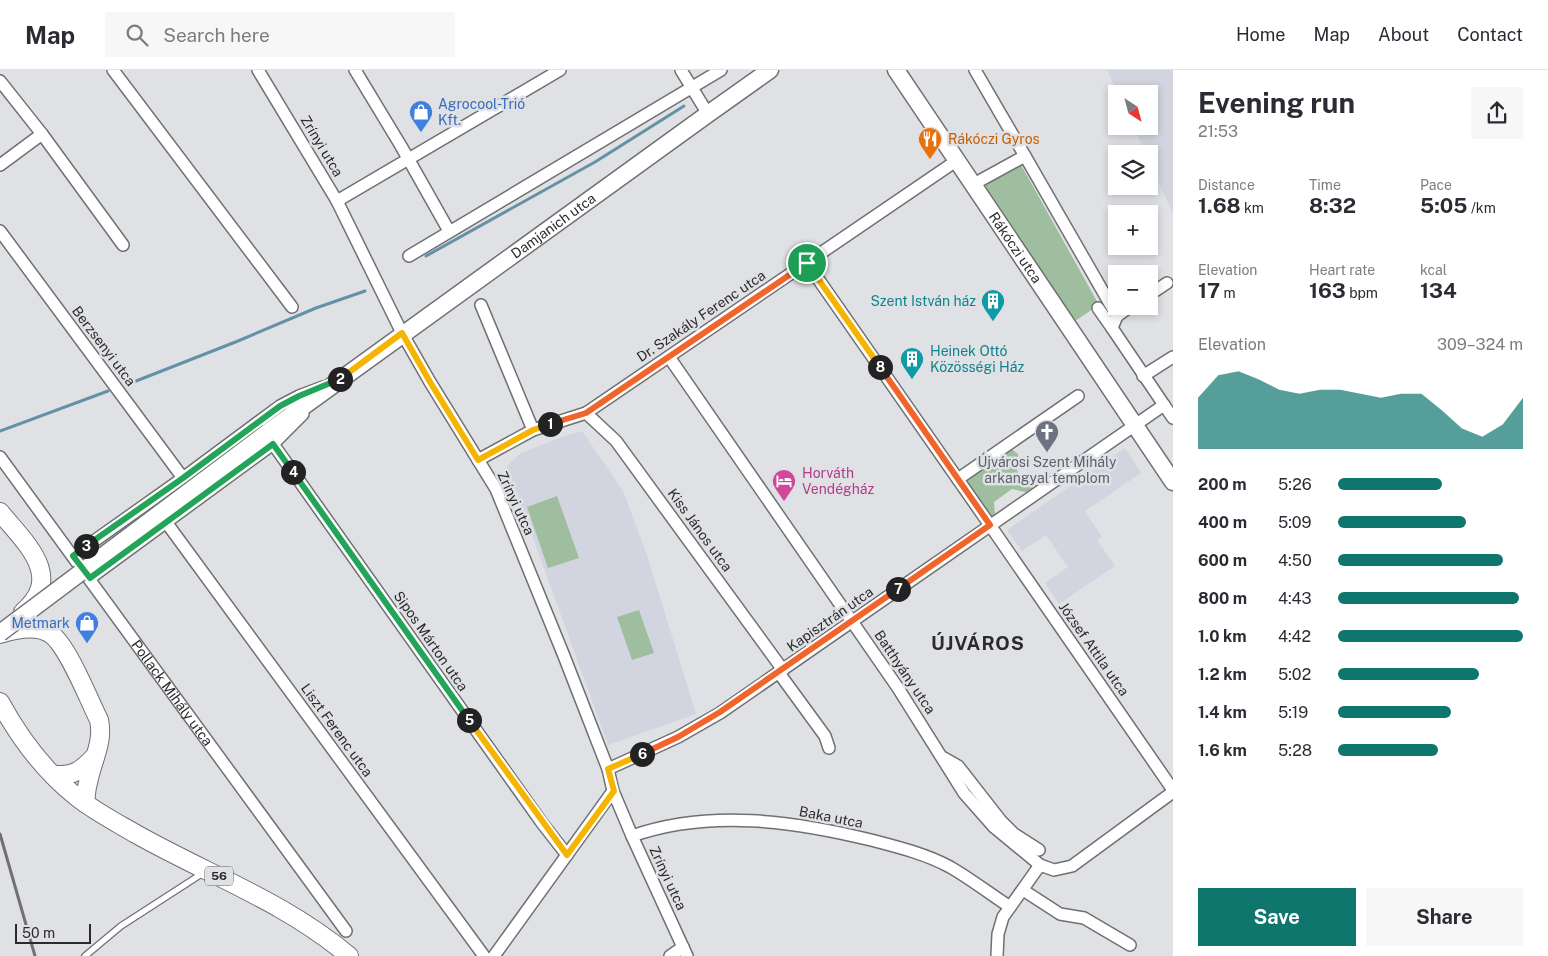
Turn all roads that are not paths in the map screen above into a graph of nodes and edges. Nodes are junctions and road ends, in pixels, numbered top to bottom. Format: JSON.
{"nodes":[{"id":1,"x":113,"y":70,"type":"edge"},
{"id":2,"x":258,"y":70,"type":"edge"},
{"id":3,"x":355,"y":70,"type":"edge"},
{"id":4,"x":560,"y":70,"type":"edge"},
{"id":5,"x":680,"y":70,"type":"edge"},
{"id":6,"x":720,"y":70,"type":"edge"},
{"id":7,"x":770,"y":70,"type":"edge"},
{"id":8,"x":896,"y":70,"type":"edge"},
{"id":9,"x":975,"y":70,"type":"edge"},
{"id":10,"x":541,"y":75,"type":"edge"},
{"id":11,"x":0,"y":81,"type":"edge"},
{"id":12,"x":692,"y":88,"type":"junction"},
{"id":13,"x":708,"y":114,"type":"junction"},
{"id":14,"x":42,"y":134,"type":"junction"},
{"id":15,"x":1025,"y":156,"type":"junction"},
{"id":16,"x":408,"y":159,"type":"junction"},
{"id":17,"x":956,"y":161,"type":"junction"},
{"id":18,"x":0,"y":165,"type":"edge"},
{"id":19,"x":972,"y":184,"type":"junction"},
{"id":20,"x":338,"y":201,"type":"junction"},
{"id":21,"x":0,"y":231,"type":"edge"},
{"id":22,"x":449,"y":231,"type":"junction"},
{"id":23,"x":123,"y":245,"type":"dead end"},
{"id":24,"x":409,"y":256,"type":"dead end"},
{"id":25,"x":807,"y":263,"type":"junction"},
{"id":26,"x":1167,"y":283,"type":"dead end"},
{"id":27,"x":1158,"y":289,"type":"edge"},
{"id":28,"x":481,"y":305,"type":"dead end"},
{"id":29,"x":292,"y":307,"type":"dead end"},
{"id":30,"x":1098,"y":308,"type":"dead end"},
{"id":31,"x":1116,"y":316,"type":"joint"},
{"id":32,"x":1112,"y":328,"type":"junction"},
{"id":33,"x":402,"y":333,"type":"junction"},
{"id":34,"x":669,"y":357,"type":"junction"},
{"id":35,"x":1173,"y":357,"type":"edge"},
{"id":36,"x":1143,"y":376,"type":"junction"},
{"id":37,"x":337,"y":382,"type":"junction"},
{"id":38,"x":1078,"y":396,"type":"dead end"},
{"id":39,"x":1164,"y":405,"type":"junction"},
{"id":40,"x":586,"y":413,"type":"junction"},
{"id":41,"x":1173,"y":418,"type":"edge"},
{"id":42,"x":1134,"y":425,"type":"junction"},
{"id":43,"x":533,"y":430,"type":"junction"},
{"id":44,"x":270,"y":438,"type":"junction"},
{"id":45,"x":0,"y":457,"type":"edge"},
{"id":46,"x":478,"y":460,"type":"junction"},
{"id":47,"x":183,"y":478,"type":"junction"},
{"id":48,"x":958,"y":479,"type":"junction"},
{"id":49,"x":1173,"y":482,"type":"edge"},
{"id":50,"x":0,"y":512,"type":"edge"},
{"id":51,"x":166,"y":522,"type":"junction"},
{"id":52,"x":990,"y":525,"type":"junction"},
{"id":53,"x":73,"y":556,"type":"junction"},
{"id":54,"x":90,"y":578,"type":"junction"},
{"id":55,"x":853,"y":621,"type":"junction"},
{"id":56,"x":0,"y":633,"type":"edge"},
{"id":57,"x":781,"y":671,"type":"junction"},
{"id":58,"x":0,"y":702,"type":"edge"},
{"id":59,"x":829,"y":748,"type":"dead end"},
{"id":60,"x":95,"y":755,"type":"junction"},
{"id":61,"x":944,"y":758,"type":"junction"},
{"id":62,"x":608,"y":769,"type":"junction"},
{"id":63,"x":53,"y":775,"type":"junction"},
{"id":64,"x":614,"y":791,"type":"junction"},
{"id":65,"x":1173,"y":791,"type":"edge"},
{"id":66,"x":85,"y":803,"type":"junction"},
{"id":67,"x":632,"y":836,"type":"junction"},
{"id":68,"x":1039,"y":850,"type":"dead end"},
{"id":69,"x":567,"y":855,"type":"junction"},
{"id":70,"x":1040,"y":865,"type":"junction"},
{"id":71,"x":207,"y":870,"type":"junction"},
{"id":72,"x":1023,"y":890,"type":"junction"},
{"id":73,"x":1010,"y":907,"type":"junction"},
{"id":74,"x":346,"y":931,"type":"dead end"},
{"id":75,"x":1130,"y":946,"type":"dead end"},
{"id":76,"x":685,"y":951,"type":"edge"},
{"id":77,"x":85,"y":956,"type":"edge"},
{"id":78,"x":349,"y":956,"type":"edge"},
{"id":79,"x":484,"y":956,"type":"edge"},
{"id":80,"x":494,"y":956,"type":"edge"},
{"id":81,"x":670,"y":956,"type":"edge"},
{"id":82,"x":997,"y":956,"type":"edge"}],
"edges":[{"from":1,"to":29,"type":"street"},
{"from":2,"to":20,"type":"street","name":"Zrínyi utca"},
{"from":3,"to":16,"type":"street"},
{"from":4,"to":10,"type":"street"},
{"from":5,"to":12,"type":"street"},
{"from":6,"to":12,"type":"street"},
{"from":7,"to":13,"type":"street","name":"Damjanich utca"},
{"from":8,"to":17,"type":"street","name":"Rákóczi utca"},
{"from":9,"to":15,"type":"street"},
{"from":10,"to":16,"type":"street"},
{"from":11,"to":14,"type":"street"},
{"from":12,"to":13,"type":"street"},
{"from":12,"to":22,"type":"street"},
{"from":13,"to":33,"type":"street","name":"Damjanich utca"},
{"from":14,"to":18,"type":"street"},
{"from":14,"to":23,"type":"street"},
{"from":15,"to":19,"type":"street"},
{"from":15,"to":31,"type":"street"},
{"from":16,"to":20,"type":"street"},
{"from":16,"to":22,"type":"street"},
{"from":17,"to":19,"type":"street","name":"Rákóczi utca"},
{"from":17,"to":25,"type":"street","name":"Dr. Szakály Ferenc utca"},
{"from":19,"to":42,"type":"street","name":"Rákóczi utca"},
{"from":20,"to":33,"type":"street","name":"Zrínyi utca"},
{"from":21,"to":47,"type":"street","name":"Berzsenyi utca"},
{"from":22,"to":24,"type":"street"},
{"from":25,"to":34,"type":"street","name":"Dr. Szakály Ferenc utca"},
{"from":25,"to":48,"type":"street","name":"József Attila utca"},
{"from":26,"to":27,"type":"street"},
{"from":28,"to":43,"type":"street"},
{"from":30,"to":32,"type":"street"},
{"from":31,"to":32,"type":"street"},
{"from":32,"to":36,"type":"street"},
{"from":33,"to":37,"type":"street","name":"Damjanich utca"},
{"from":33,"to":46,"type":"street","name":"Zrínyi utca"},
{"from":34,"to":40,"type":"street","name":"Dr. Szakály Ferenc utca"},
{"from":34,"to":55,"type":"street","name":"Batthyány utca"},
{"from":35,"to":36,"type":"street"},
{"from":36,"to":39,"type":"street"},
{"from":37,"to":44,"type":"street","name":"Damjanich utca"},
{"from":37,"to":47,"type":"street","name":"Damjanich utca"},
{"from":38,"to":48,"type":"street"},
{"from":39,"to":41,"type":"street"},
{"from":39,"to":42,"type":"street"},
{"from":40,"to":43,"type":"street","name":"Dr. Szakály Ferenc utca"},
{"from":40,"to":57,"type":"street","name":"Kiss János utca"},
{"from":42,"to":49,"type":"street","name":"Rákóczi utca"},
{"from":42,"to":52,"type":"street","name":"Kapisztrán utca"},
{"from":43,"to":46,"type":"street","name":"Dr. Szakály Ferenc utca"},
{"from":44,"to":51,"type":"street","name":"Damjanich utca"},
{"from":44,"to":56,"type":"street","name":"Damjanich utca","bridge":true},
{"from":44,"to":69,"type":"street","name":"Sipos Márton utca"},
{"from":45,"to":53,"type":"street","name":"Pollack Mihály utca"},
{"from":46,"to":62,"type":"street","name":"Zrínyi utca"},
{"from":47,"to":53,"type":"street","name":"Damjanich utca"},
{"from":48,"to":52,"type":"street","name":"József Attila utca"},
{"from":50,"to":56,"type":"main road","bridge":true},
{"from":51,"to":54,"type":"street","name":"Damjanich utca"},
{"from":51,"to":79,"type":"street","name":"Liszt Ferenc utca"},
{"from":52,"to":55,"type":"street","name":"Kapisztrán utca"},
{"from":52,"to":65,"type":"street","name":"József Attila utca"},
{"from":53,"to":54,"type":"street","name":"Pollack Mihály utca"},
{"from":54,"to":74,"type":"street","name":"Pollack Mihály utca"},
{"from":55,"to":57,"type":"street","name":"Kapisztrán utca"},
{"from":55,"to":61,"type":"street","name":"Batthyány utca"},
{"from":56,"to":60,"type":"main road"},
{"from":57,"to":59,"type":"street","name":"Kiss János utca"},
{"from":57,"to":62,"type":"street","name":"Kapisztrán utca"},
{"from":58,"to":63,"type":"main road","number":"56"},
{"from":60,"to":63,"type":"main road"},
{"from":60,"to":66,"type":"main road"},
{"from":61,"to":68,"type":"street","name":"Batthyány utca"},
{"from":61,"to":70,"type":"street","name":"Batthyány utca"},
{"from":62,"to":64,"type":"street","name":"Zrínyi utca"},
{"from":63,"to":66,"type":"main road","number":"56"},
{"from":64,"to":67,"type":"street","name":"Zrínyi utca"},
{"from":64,"to":69,"type":"street"},
{"from":65,"to":70,"type":"street"},
{"from":66,"to":71,"type":"main road","number":"56"},
{"from":67,"to":73,"type":"street","name":"Baka utca"},
{"from":67,"to":76,"type":"street","name":"Zrínyi utca"},
{"from":69,"to":80,"type":"street"},
{"from":70,"to":72,"type":"street"},
{"from":71,"to":77,"type":"lane"},
{"from":71,"to":78,"type":"main road","number":"56"},
{"from":72,"to":73,"type":"street"},
{"from":72,"to":75,"type":"street"},
{"from":73,"to":82,"type":"street"},
{"from":76,"to":81,"type":"street","name":"Zrínyi utca"}]}
